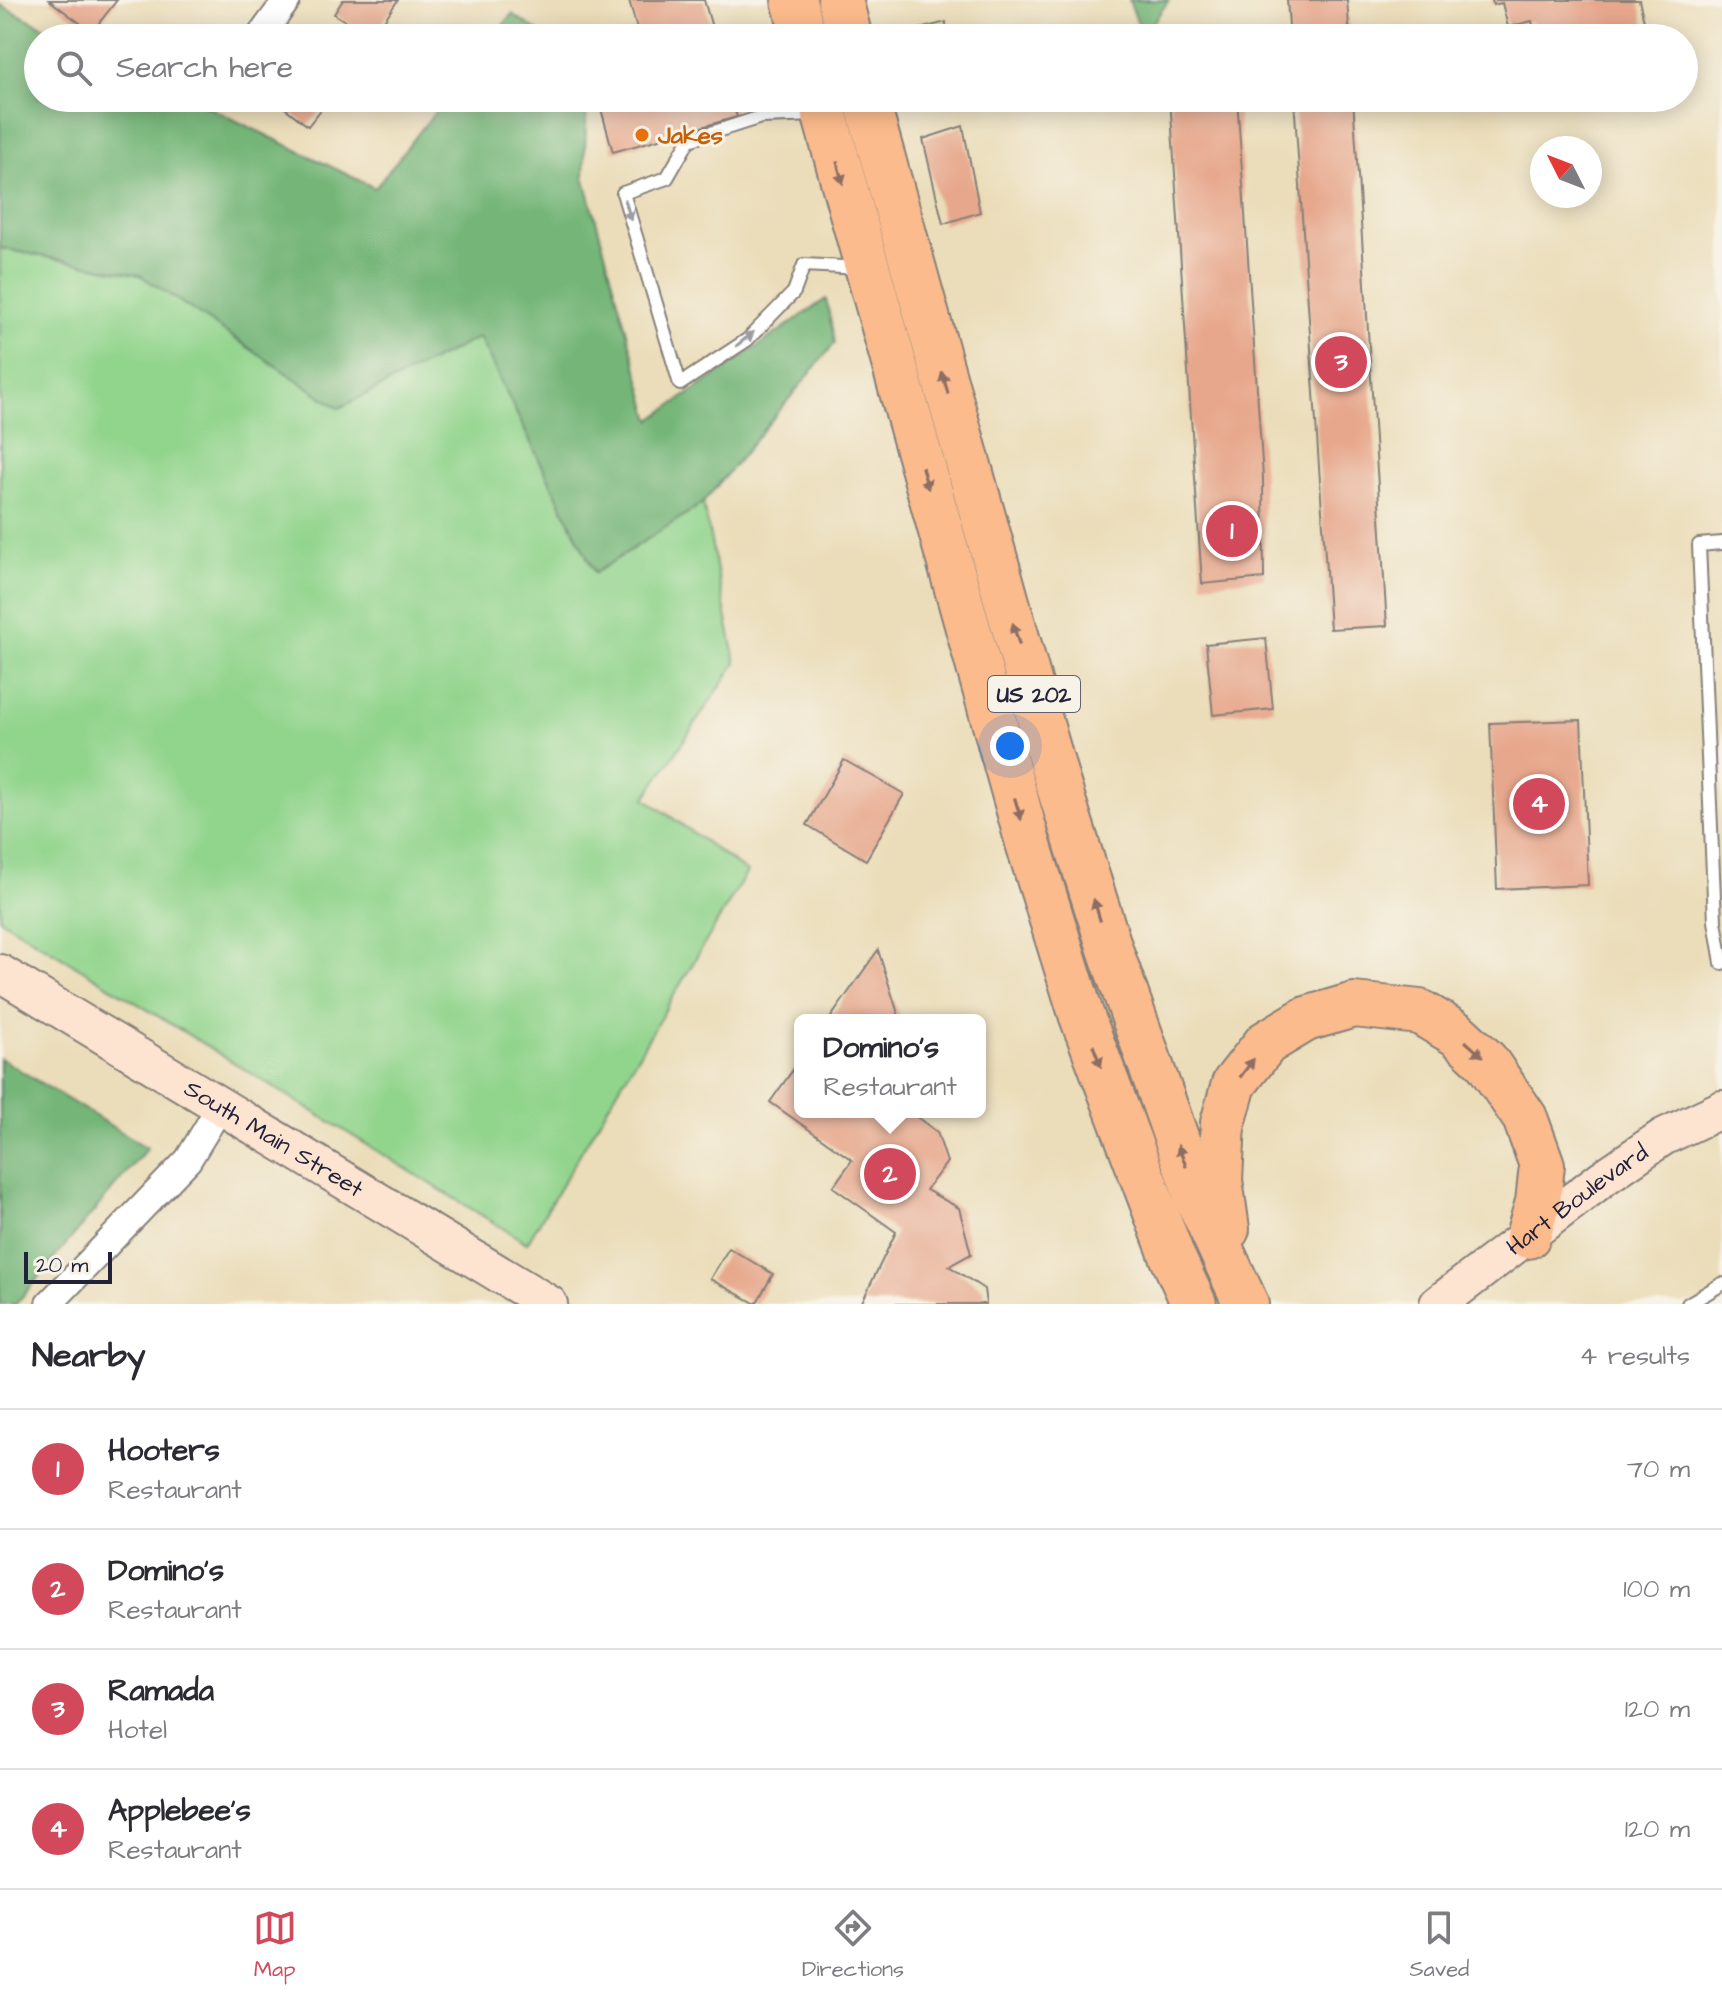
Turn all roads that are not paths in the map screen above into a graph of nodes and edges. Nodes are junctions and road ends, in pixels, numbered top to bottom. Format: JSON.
{"nodes":[{"id":1,"x":287,"y":0,"type":"edge"},
{"id":2,"x":794,"y":0,"type":"edge"},
{"id":3,"x":840,"y":0,"type":"edge"},
{"id":4,"x":269,"y":24,"type":"edge"},
{"id":5,"x":800,"y":24,"type":"edge"},
{"id":6,"x":846,"y":24,"type":"edge"},
{"id":7,"x":789,"y":112,"type":"edge"},
{"id":8,"x":824,"y":112,"type":"edge"},
{"id":9,"x":870,"y":112,"type":"edge"},
{"id":10,"x":866,"y":268,"type":"junction"},
{"id":11,"x":1722,"y":543,"type":"edge"},
{"id":12,"x":1722,"y":963,"type":"edge"},
{"id":13,"x":0,"y":973,"type":"edge"},
{"id":14,"x":220,"y":1107,"type":"junction"},
{"id":15,"x":1722,"y":1109,"type":"edge"},
{"id":16,"x":1528,"y":1236,"type":"junction"},
{"id":17,"x":1173,"y":1258,"type":"junction"},
{"id":18,"x":1722,"y":1284,"type":"edge"},
{"id":19,"x":1240,"y":1291,"type":"edge"},
{"id":20,"x":49,"y":1304,"type":"edge"},
{"id":21,"x":549,"y":1304,"type":"edge"},
{"id":22,"x":1182,"y":1304,"type":"edge"},
{"id":23,"x":1194,"y":1304,"type":"edge"},
{"id":24,"x":1438,"y":1304,"type":"edge"},
{"id":25,"x":1688,"y":1304,"type":"edge"}],
"edges":[{"from":1,"to":4,"type":"street"},
{"from":2,"to":5,"type":"highway"},
{"from":3,"to":6,"type":"highway"},
{"from":7,"to":10,"type":"lane","one_way":true},
{"from":8,"to":10,"type":"highway","number":"US 202","one_way":true},
{"from":19,"to":9,"type":"highway","number":"US 202","one_way":true},
{"from":10,"to":17,"type":"highway","number":"US 202","one_way":true},
{"from":11,"to":12,"type":"lane"},
{"from":13,"to":14,"type":"street","name":"South Main Street"},
{"from":14,"to":20,"type":"street"},
{"from":14,"to":21,"type":"street","name":"South Main Street"},
{"from":15,"to":16,"type":"street","name":"Hart Boulevard"},
{"from":19,"to":16,"type":"highway","one_way":true},
{"from":16,"to":24,"type":"street","name":"Hart Boulevard"},
{"from":17,"to":22,"type":"highway"},
{"from":17,"to":23,"type":"highway","number":"US 202"},
{"from":18,"to":25,"type":"lane"}]}
